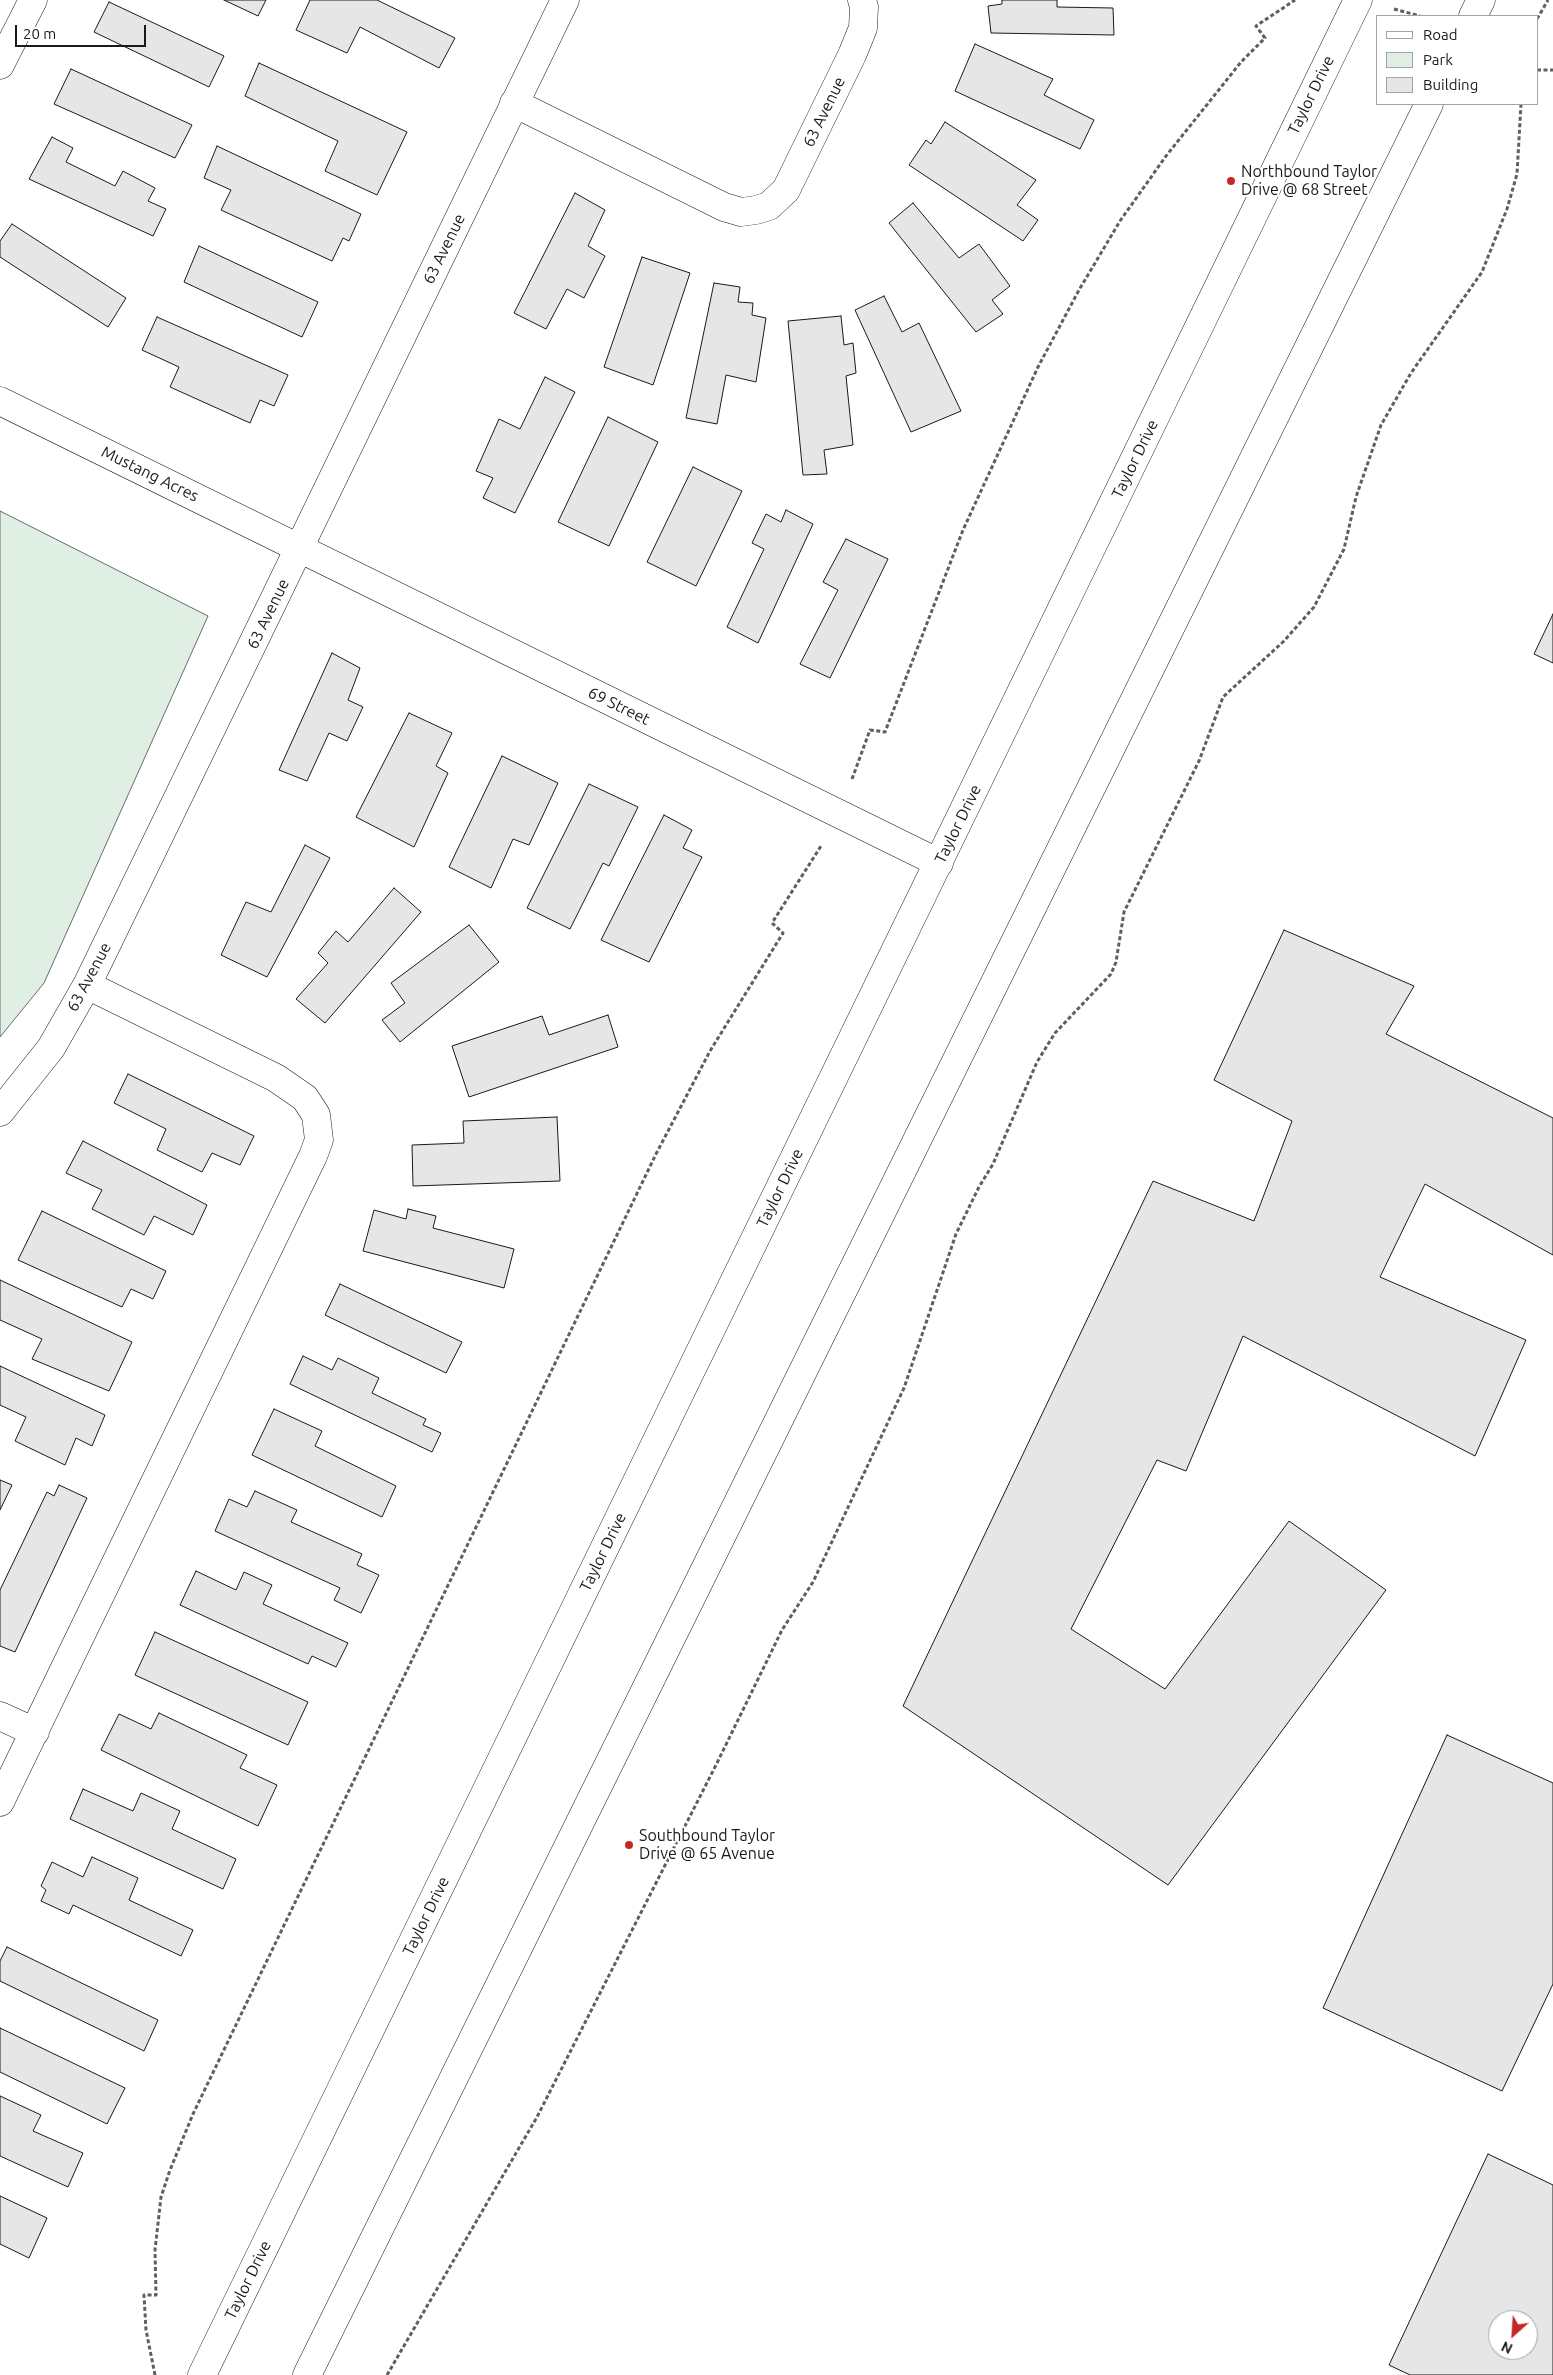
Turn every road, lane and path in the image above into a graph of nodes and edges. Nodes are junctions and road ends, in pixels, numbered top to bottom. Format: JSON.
{"nodes":[{"id":1,"x":33,"y":0,"type":"edge"},
{"id":2,"x":565,"y":0,"type":"edge"},
{"id":3,"x":862,"y":0,"type":"edge"},
{"id":4,"x":1295,"y":0,"type":"edge"},
{"id":5,"x":1358,"y":0,"type":"edge"},
{"id":6,"x":1481,"y":0,"type":"edge"},
{"id":7,"x":1548,"y":0,"type":"edge"},
{"id":8,"x":1474,"y":15,"type":"edge"},
{"id":9,"x":1538,"y":17,"type":"edge"},
{"id":10,"x":0,"y":65,"type":"edge"},
{"id":11,"x":1538,"y":70,"type":"edge"},
{"id":12,"x":1553,"y":70,"type":"edge"},
{"id":13,"x":514,"y":103,"type":"junction"},
{"id":14,"x":1430,"y":105,"type":"edge"},
{"id":15,"x":1520,"y":105,"type":"edge"},
{"id":16,"x":0,"y":401,"type":"edge"},
{"id":17,"x":300,"y":548,"type":"junction"},
{"id":18,"x":856,"y":771,"type":"dead end"},
{"id":19,"x":816,"y":853,"type":"dead end"},
{"id":20,"x":939,"y":863,"type":"junction"},
{"id":21,"x":87,"y":985,"type":"junction"},
{"id":22,"x":0,"y":1112,"type":"edge"},
{"id":23,"x":0,"y":1716,"type":"edge"},
{"id":24,"x":35,"y":1732,"type":"junction"},
{"id":25,"x":0,"y":1802,"type":"edge"},
{"id":26,"x":155,"y":2375,"type":"edge"},
{"id":27,"x":202,"y":2375,"type":"edge"},
{"id":28,"x":307,"y":2375,"type":"edge"},
{"id":29,"x":387,"y":2375,"type":"edge"}],
"edges":[{"from":1,"to":10,"type":"main road"},
{"from":2,"to":13,"type":"main road","name":"63 Avenue"},
{"from":3,"to":13,"type":"main road","name":"63 Avenue"},
{"from":4,"to":18,"type":"path"},
{"from":5,"to":20,"type":"main road","name":"Taylor Drive"},
{"from":6,"to":8,"type":"main road"},
{"from":7,"to":9,"type":"path"},
{"from":11,"to":12,"type":"path"},
{"from":13,"to":17,"type":"main road","name":"63 Avenue"},
{"from":14,"to":28,"type":"main road"},
{"from":15,"to":29,"type":"path"},
{"from":16,"to":17,"type":"main road","name":"Mustang Acres"},
{"from":17,"to":20,"type":"main road","name":"69 Street"},
{"from":17,"to":21,"type":"main road","name":"63 Avenue"},
{"from":19,"to":26,"type":"path"},
{"from":20,"to":27,"type":"main road","name":"Taylor Drive"},
{"from":21,"to":22,"type":"main road","name":"63 Avenue"},
{"from":21,"to":24,"type":"main road"},
{"from":23,"to":24,"type":"main road"},
{"from":24,"to":25,"type":"main road"}]}
